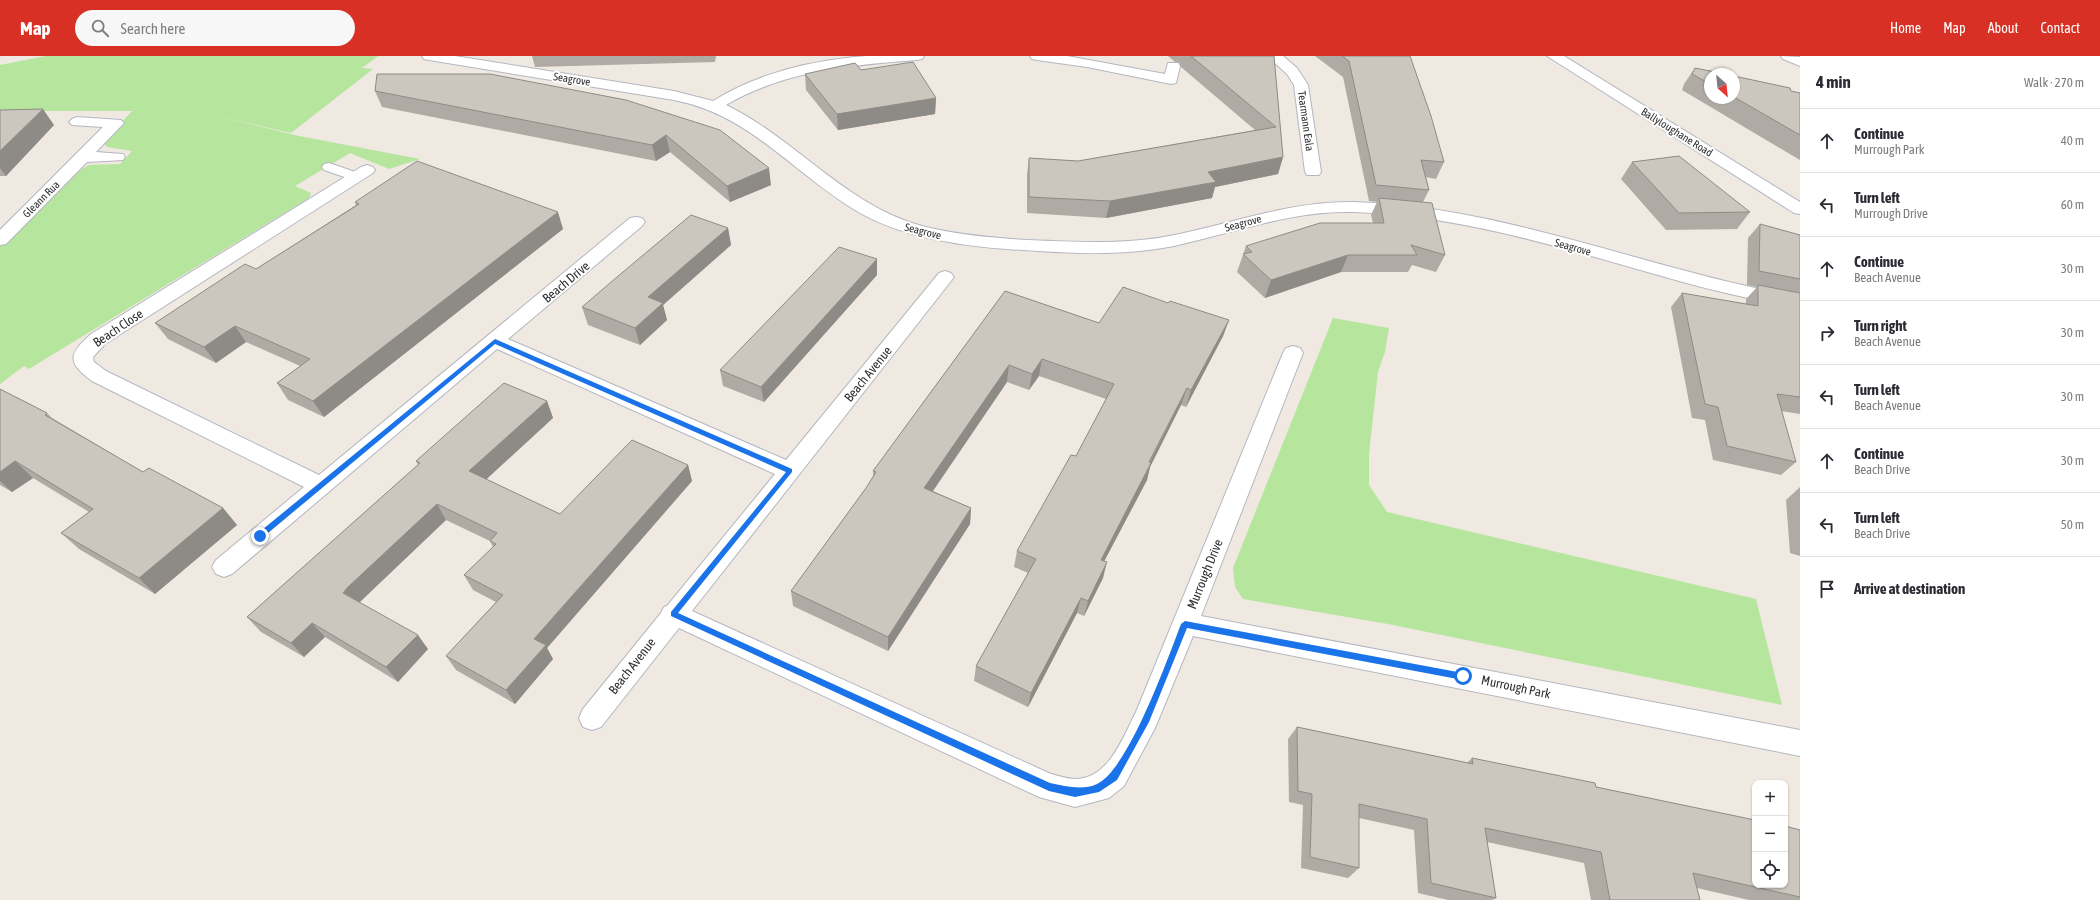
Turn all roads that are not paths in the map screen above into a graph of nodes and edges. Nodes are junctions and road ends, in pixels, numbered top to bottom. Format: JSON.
{"nodes":[{"id":1,"x":429,"y":56,"type":"edge"},
{"id":2,"x":917,"y":56,"type":"edge"},
{"id":3,"x":1037,"y":56,"type":"edge"},
{"id":4,"x":1554,"y":56,"type":"edge"},
{"id":5,"x":1788,"y":56,"type":"edge"},
{"id":6,"x":1269,"y":57,"type":"edge"},
{"id":7,"x":1800,"y":62,"type":"edge"},
{"id":8,"x":1173,"y":66,"type":"dead end"},
{"id":9,"x":714,"y":106,"type":"junction"},
{"id":10,"x":77,"y":122,"type":"dead end"},
{"id":11,"x":82,"y":157,"type":"junction"},
{"id":12,"x":116,"y":157,"type":"dead end"},
{"id":13,"x":330,"y":167,"type":"dead end"},
{"id":14,"x":1313,"y":172,"type":"dead end"},
{"id":15,"x":362,"y":173,"type":"joint"},
{"id":16,"x":1797,"y":205,"type":"edge"},
{"id":17,"x":636,"y":222,"type":"dead end"},
{"id":18,"x":0,"y":240,"type":"edge"},
{"id":19,"x":945,"y":277,"type":"dead end"},
{"id":20,"x":1800,"y":303,"type":"edge"},
{"id":21,"x":495,"y":341,"type":"junction"},
{"id":22,"x":1293,"y":353,"type":"dead end"},
{"id":23,"x":790,"y":471,"type":"junction"},
{"id":24,"x":320,"y":485,"type":"junction"},
{"id":25,"x":224,"y":567,"type":"dead end"},
{"id":26,"x":673,"y":614,"type":"junction"},
{"id":27,"x":1185,"y":624,"type":"junction"},
{"id":28,"x":592,"y":718,"type":"dead end"},
{"id":29,"x":1800,"y":744,"type":"edge"}],
"edges":[{"from":1,"to":9,"type":"street","name":"Seagrove"},
{"from":2,"to":9,"type":"street"},
{"from":3,"to":8,"type":"street"},
{"from":4,"to":16,"type":"street","name":"Ballyloughane Road"},
{"from":5,"to":7,"type":"street"},
{"from":6,"to":14,"type":"street","name":"Tearmann Eala"},
{"from":9,"to":20,"type":"street","name":"Seagrove"},
{"from":10,"to":11,"type":"street","name":"Gleann Rua"},
{"from":11,"to":12,"type":"street"},
{"from":11,"to":18,"type":"street","name":"Gleann Rua"},
{"from":13,"to":15,"type":"lane"},
{"from":15,"to":24,"type":"street","name":"Beach Close"},
{"from":17,"to":21,"type":"street","name":"Beach Drive"},
{"from":19,"to":23,"type":"street","name":"Beach Avenue"},
{"from":21,"to":23,"type":"street"},
{"from":21,"to":24,"type":"street","name":"Beach Drive"},
{"from":22,"to":27,"type":"street","name":"Murrough Drive"},
{"from":23,"to":26,"type":"street","name":"Beach Avenue"},
{"from":24,"to":25,"type":"street","name":"Beach Drive"},
{"from":26,"to":27,"type":"street","name":"Murrough Drive"},
{"from":26,"to":28,"type":"street","name":"Beach Avenue"},
{"from":27,"to":29,"type":"street","name":"Murrough Park"}]}
